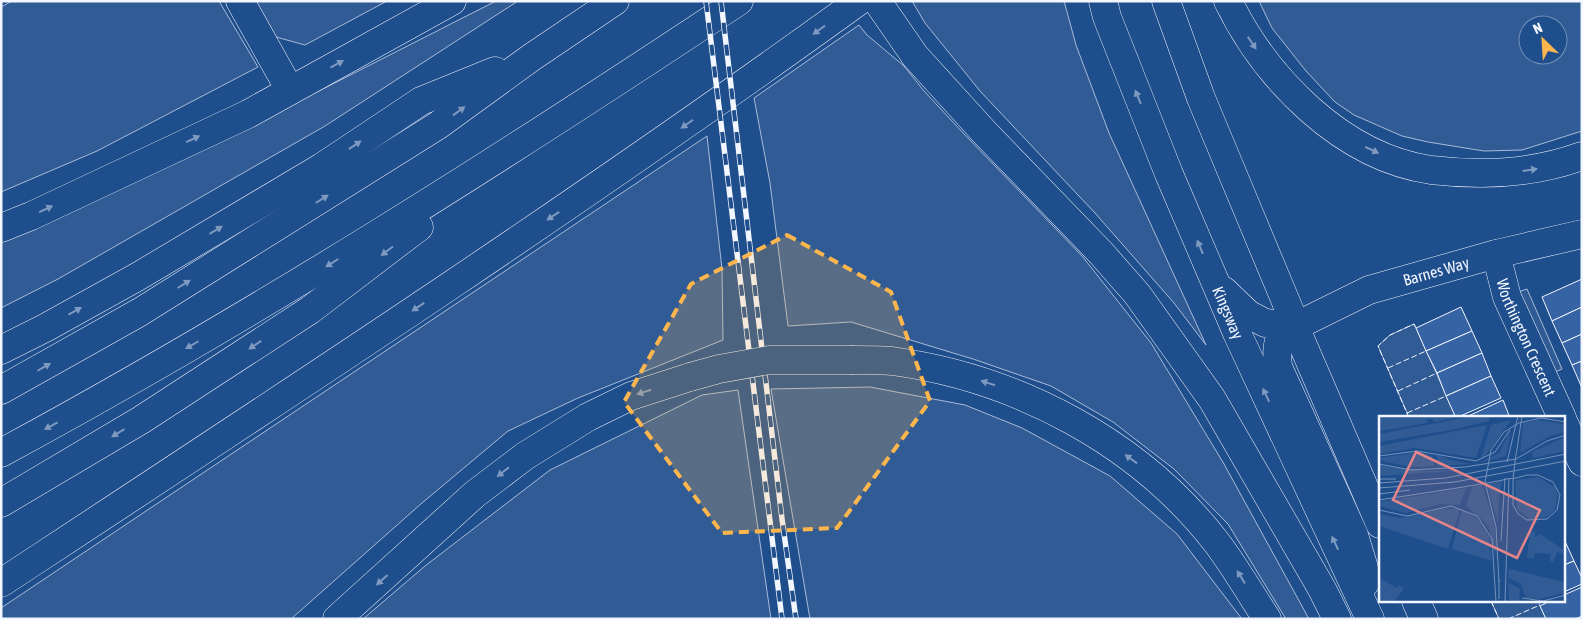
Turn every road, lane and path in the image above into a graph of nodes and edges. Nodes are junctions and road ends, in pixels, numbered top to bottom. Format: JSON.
{"nodes":[{"id":1,"x":240,"y":1,"type":"edge"},
{"id":2,"x":452,"y":1,"type":"edge"},
{"id":3,"x":615,"y":1,"type":"edge"},
{"id":4,"x":739,"y":1,"type":"edge"},
{"id":5,"x":858,"y":1,"type":"edge"},
{"id":6,"x":877,"y":1,"type":"edge"},
{"id":7,"x":1103,"y":1,"type":"edge"},
{"id":8,"x":1166,"y":1,"type":"edge"},
{"id":9,"x":1228,"y":1,"type":"edge"},
{"id":10,"x":532,"y":57,"type":"junction"},
{"id":11,"x":290,"y":90,"type":"junction"},
{"id":12,"x":551,"y":125,"type":"junction"},
{"id":13,"x":1582,"y":156,"type":"edge"},
{"id":14,"x":1,"y":228,"type":"edge"},
{"id":15,"x":1582,"y":234,"type":"edge"},
{"id":16,"x":1496,"y":254,"type":"junction"},
{"id":17,"x":1216,"y":284,"type":"junction"},
{"id":18,"x":1296,"y":326,"type":"junction"},
{"id":19,"x":1,"y":350,"type":"edge"},
{"id":20,"x":1,"y":390,"type":"edge"},
{"id":21,"x":1561,"y":416,"type":"edge"},
{"id":22,"x":1566,"y":428,"type":"edge"},
{"id":23,"x":1,"y":453,"type":"edge"},
{"id":24,"x":1582,"y":462,"type":"edge"},
{"id":25,"x":1,"y":503,"type":"edge"},
{"id":26,"x":1379,"y":522,"type":"edge"},
{"id":27,"x":1,"y":583,"type":"edge"},
{"id":28,"x":1416,"y":602,"type":"edge"},
{"id":29,"x":1369,"y":618,"type":"edge"},
{"id":30,"x":337,"y":619,"type":"edge"},
{"id":31,"x":1267,"y":619,"type":"edge"},
{"id":32,"x":1337,"y":619,"type":"edge"},
{"id":33,"x":1424,"y":619,"type":"edge"}],
"edges":[{"from":1,"to":11,"type":"main road"},
{"from":11,"to":2,"type":"main road","one_way":true},
{"from":3,"to":10,"type":"main road"},
{"from":4,"to":12,"type":"main road"},
{"from":5,"to":27,"type":"main road","one_way":true},
{"from":6,"to":32,"type":"main road"},
{"from":17,"to":7,"type":"main road","name":"Kingsway","one_way":true},
{"from":8,"to":18,"type":"main road"},
{"from":9,"to":13,"type":"main road","one_way":true},
{"from":19,"to":10,"type":"main road","one_way":true},
{"from":20,"to":10,"type":"main road","one_way":true},
{"from":14,"to":11,"type":"main road","one_way":true},
{"from":12,"to":23,"type":"main road","one_way":true},
{"from":12,"to":25,"type":"main road","one_way":true},
{"from":15,"to":16,"type":"main road","name":"Barnes Way"},
{"from":16,"to":18,"type":"main road","name":"Barnes Way"},
{"from":16,"to":21,"type":"main road","name":"Worthington Crescent"},
{"from":17,"to":18,"type":"main road"},
{"from":29,"to":17,"type":"main road","name":"Kingsway","one_way":true},
{"from":18,"to":26,"type":"main road"},
{"from":18,"to":29,"type":"main road"},
{"from":22,"to":24,"type":"main road"},
{"from":28,"to":33,"type":"main road"},
{"from":31,"to":30,"type":"main road","one_way":true,"bridge":true}]}
